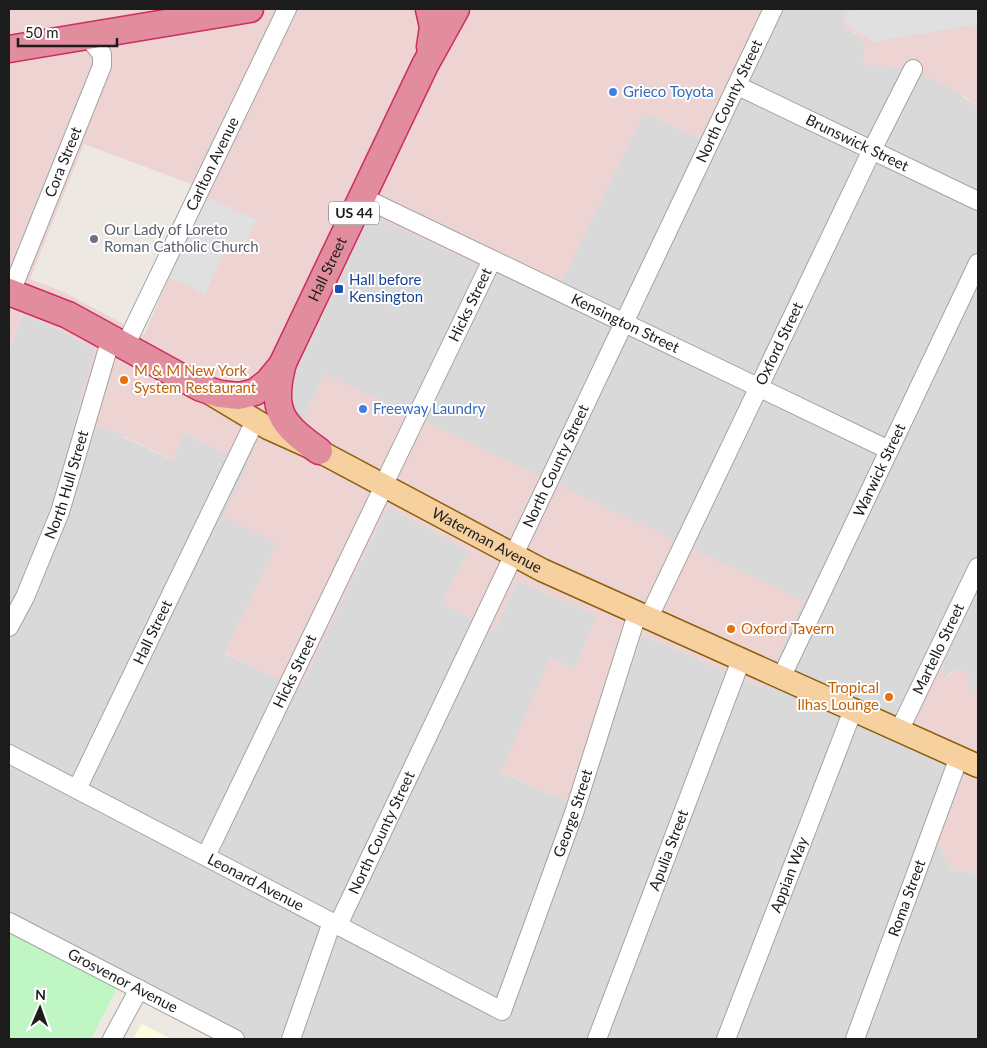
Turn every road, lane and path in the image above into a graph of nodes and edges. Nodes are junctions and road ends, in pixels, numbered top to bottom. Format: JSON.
{"nodes":[{"id":1,"x":250,"y":9,"type":"edge"},
{"id":2,"x":287,"y":9,"type":"edge"},
{"id":3,"x":429,"y":9,"type":"edge"},
{"id":4,"x":456,"y":9,"type":"edge"},
{"id":5,"x":773,"y":9,"type":"edge"},
{"id":6,"x":87,"y":36,"type":"junction"},
{"id":7,"x":9,"y":49,"type":"edge"},
{"id":8,"x":425,"y":65,"type":"junction"},
{"id":9,"x":913,"y":69,"type":"dead end"},
{"id":10,"x":738,"y":86,"type":"junction"},
{"id":11,"x":872,"y":150,"type":"junction"},
{"id":12,"x":362,"y":197,"type":"junction"},
{"id":13,"x":978,"y":200,"type":"edge"},
{"id":14,"x":492,"y":260,"type":"junction"},
{"id":15,"x":978,"y":264,"type":"edge"},
{"id":16,"x":10,"y":292,"type":"edge"},
{"id":17,"x":625,"y":323,"type":"junction"},
{"id":18,"x":118,"y":342,"type":"junction"},
{"id":19,"x":284,"y":361,"type":"junction"},
{"id":20,"x":201,"y":388,"type":"junction"},
{"id":21,"x":759,"y":388,"type":"junction"},
{"id":22,"x":255,"y":421,"type":"junction"},
{"id":23,"x":889,"y":450,"type":"junction"},
{"id":24,"x":319,"y":451,"type":"junction"},
{"id":25,"x":384,"y":486,"type":"junction"},
{"id":26,"x":514,"y":556,"type":"junction"},
{"id":27,"x":978,"y":568,"type":"edge"},
{"id":28,"x":643,"y":616,"type":"junction"},
{"id":29,"x":9,"y":627,"type":"edge"},
{"id":30,"x":741,"y":660,"type":"junction"},
{"id":31,"x":781,"y":678,"type":"junction"},
{"id":32,"x":853,"y":710,"type":"junction"},
{"id":33,"x":899,"y":731,"type":"junction"},
{"id":34,"x":9,"y":754,"type":"edge"},
{"id":35,"x":969,"y":762,"type":"edge"},
{"id":36,"x":77,"y":789,"type":"junction"},
{"id":37,"x":206,"y":856,"type":"junction"},
{"id":38,"x":9,"y":922,"type":"edge"},
{"id":39,"x":335,"y":923,"type":"junction"},
{"id":40,"x":139,"y":989,"type":"junction"},
{"id":41,"x":502,"y":1010,"type":"joint"},
{"id":42,"x":112,"y":1039,"type":"edge"},
{"id":43,"x":235,"y":1039,"type":"edge"},
{"id":44,"x":291,"y":1039,"type":"edge"},
{"id":45,"x":597,"y":1039,"type":"edge"},
{"id":46,"x":726,"y":1039,"type":"edge"},
{"id":47,"x":855,"y":1039,"type":"edge"}],
"edges":[{"from":1,"to":6,"type":"highway"},
{"from":2,"to":18,"type":"street","name":"Carlton Avenue"},
{"from":3,"to":8,"type":"highway"},
{"from":4,"to":8,"type":"highway","name":"Hall Street","number":"US 44"},
{"from":5,"to":10,"type":"street","name":"North County Street"},
{"from":6,"to":7,"type":"highway"},
{"from":6,"to":16,"type":"street","name":"Cora Street"},
{"from":8,"to":12,"type":"highway","name":"Hall Street","number":"US 44"},
{"from":9,"to":11,"type":"street","name":"Oxford Street"},
{"from":10,"to":11,"type":"street","name":"Brunswick Street"},
{"from":10,"to":17,"type":"street","name":"North County Street"},
{"from":11,"to":13,"type":"street","name":"Brunswick Street"},
{"from":11,"to":21,"type":"street","name":"Oxford Street"},
{"from":12,"to":14,"type":"street","name":"Kensington Street"},
{"from":12,"to":19,"type":"highway","name":"Hall Street","number":"US 44"},
{"from":14,"to":17,"type":"street","name":"Kensington Street"},
{"from":14,"to":25,"type":"street","name":"Hicks Street"},
{"from":15,"to":23,"type":"street","name":"Warwick Street"},
{"from":16,"to":18,"type":"highway","name":"Waterman Avenue","number":"US 44"},
{"from":17,"to":21,"type":"street","name":"Kensington Street"},
{"from":17,"to":26,"type":"street","name":"North County Street"},
{"from":18,"to":20,"type":"highway","name":"Waterman Avenue","number":"US 44"},
{"from":18,"to":29,"type":"street","name":"North Hull Street"},
{"from":19,"to":20,"type":"highway","name":"Hall Street","number":"US 44"},
{"from":19,"to":24,"type":"highway"},
{"from":20,"to":22,"type":"main road","name":"Waterman Avenue"},
{"from":21,"to":23,"type":"street","name":"Kensington Street"},
{"from":21,"to":28,"type":"street","name":"Oxford Street"},
{"from":22,"to":24,"type":"main road","name":"Waterman Avenue"},
{"from":22,"to":36,"type":"street","name":"Hall Street"},
{"from":23,"to":31,"type":"street","name":"Warwick Street"},
{"from":24,"to":25,"type":"main road","name":"Waterman Avenue"},
{"from":25,"to":26,"type":"main road","name":"Waterman Avenue"},
{"from":25,"to":37,"type":"street","name":"Hicks Street"},
{"from":26,"to":28,"type":"main road","name":"Waterman Avenue"},
{"from":26,"to":39,"type":"street","name":"North County Street"},
{"from":27,"to":33,"type":"street","name":"Martello Street"},
{"from":28,"to":30,"type":"main road","name":"Waterman Avenue"},
{"from":28,"to":41,"type":"street","name":"George Street"},
{"from":30,"to":31,"type":"main road","name":"Waterman Avenue"},
{"from":30,"to":45,"type":"street","name":"Apulia Street"},
{"from":31,"to":32,"type":"main road","name":"Waterman Avenue"},
{"from":32,"to":33,"type":"main road","name":"Waterman Avenue"},
{"from":32,"to":46,"type":"street","name":"Appian Way"},
{"from":33,"to":35,"type":"main road","name":"Waterman Avenue"},
{"from":34,"to":36,"type":"street","name":"Leonard Avenue"},
{"from":35,"to":47,"type":"street","name":"Roma Street"},
{"from":36,"to":37,"type":"street","name":"Leonard Avenue"},
{"from":37,"to":39,"type":"street","name":"Leonard Avenue"},
{"from":38,"to":40,"type":"street","name":"Grosvenor Avenue"},
{"from":39,"to":41,"type":"street","name":"Leonard Avenue"},
{"from":39,"to":44,"type":"street","name":"North County Street"},
{"from":40,"to":42,"type":"street"},
{"from":40,"to":43,"type":"street","name":"Grosvenor Avenue"}]}
